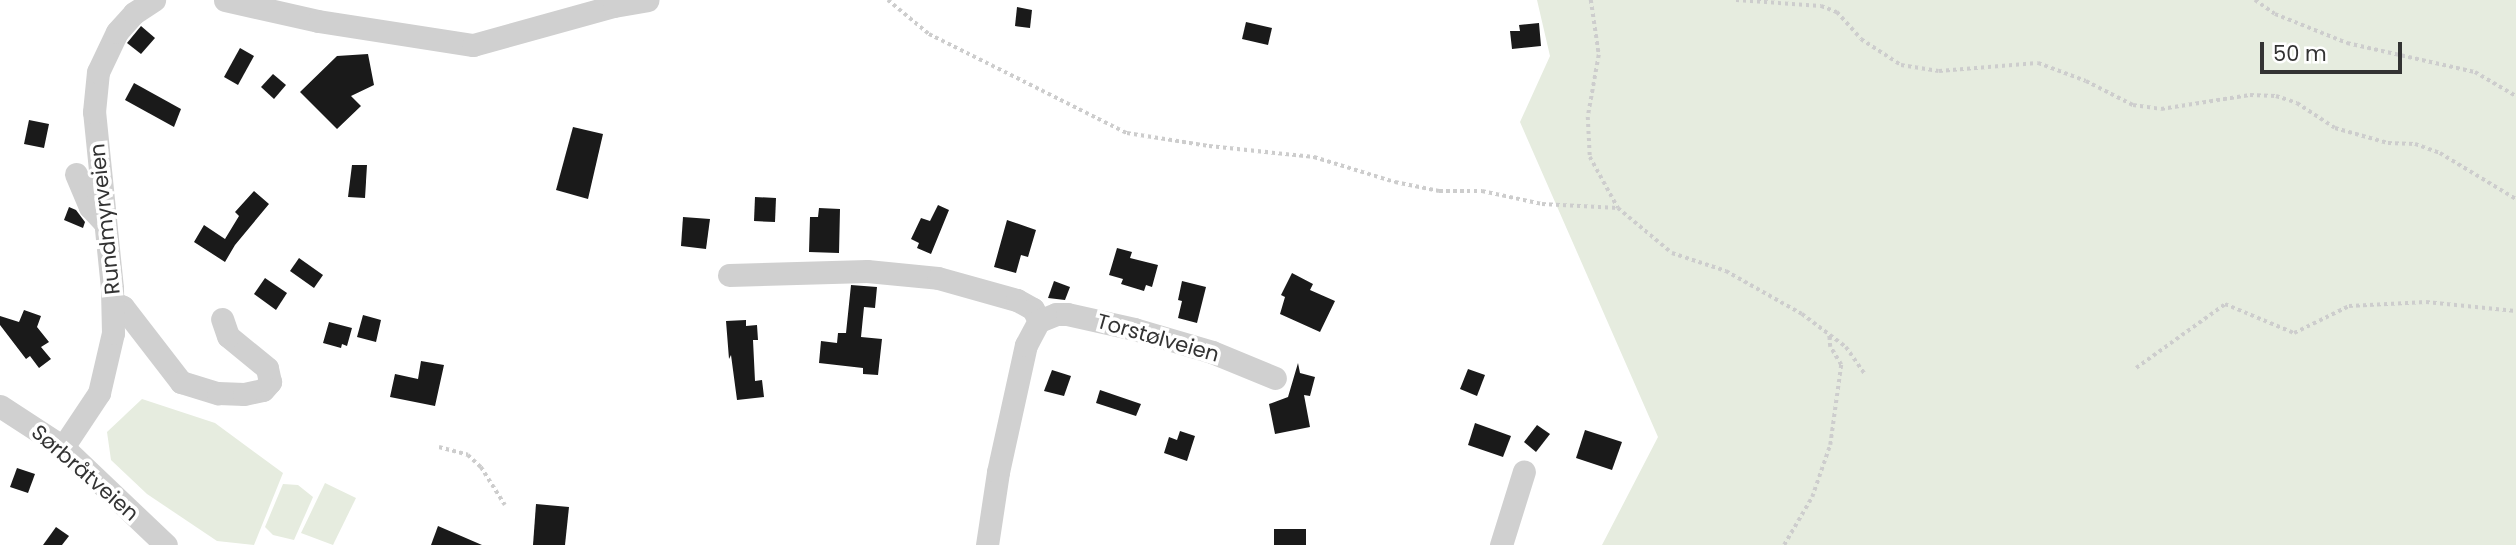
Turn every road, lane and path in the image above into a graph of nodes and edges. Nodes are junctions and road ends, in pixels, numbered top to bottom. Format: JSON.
{"nodes":[{"id":1,"x":154,"y":0,"type":"edge"},
{"id":2,"x":225,"y":0,"type":"edge"},
{"id":3,"x":647,"y":0,"type":"edge"},
{"id":4,"x":888,"y":0,"type":"edge"},
{"id":5,"x":1591,"y":0,"type":"edge"},
{"id":6,"x":1736,"y":0,"type":"edge"},
{"id":7,"x":2255,"y":0,"type":"edge"},
{"id":8,"x":2516,"y":96,"type":"edge"},
{"id":9,"x":76,"y":174,"type":"dead end"},
{"id":10,"x":2516,"y":199,"type":"edge"},
{"id":11,"x":1618,"y":208,"type":"junction"},
{"id":12,"x":103,"y":221,"type":"junction"},
{"id":13,"x":729,"y":275,"type":"dead end"},
{"id":14,"x":113,"y":302,"type":"junction"},
{"id":15,"x":2516,"y":311,"type":"edge"},
{"id":16,"x":222,"y":319,"type":"dead end"},
{"id":17,"x":1039,"y":320,"type":"junction"},
{"id":18,"x":1829,"y":336,"type":"junction"},
{"id":19,"x":2136,"y":368,"type":"dead end"},
{"id":20,"x":1864,"y":373,"type":"dead end"},
{"id":21,"x":1275,"y":378,"type":"dead end"},
{"id":22,"x":0,"y":406,"type":"edge"},
{"id":23,"x":63,"y":447,"type":"junction"},
{"id":24,"x":439,"y":447,"type":"dead end"},
{"id":25,"x":1524,"y":471,"type":"dead end"},
{"id":26,"x":505,"y":505,"type":"dead end"},
{"id":27,"x":166,"y":545,"type":"edge"},
{"id":28,"x":987,"y":545,"type":"edge"},
{"id":29,"x":1501,"y":545,"type":"edge"},
{"id":30,"x":1783,"y":545,"type":"edge"}],
"edges":[{"from":1,"to":12,"type":"street","name":"Rundmyrveien"},
{"from":2,"to":3,"type":"street"},
{"from":4,"to":11,"type":"path"},
{"from":5,"to":11,"type":"path"},
{"from":6,"to":10,"type":"path"},
{"from":7,"to":8,"type":"path"},
{"from":9,"to":12,"type":"street"},
{"from":11,"to":18,"type":"path"},
{"from":12,"to":14,"type":"street","name":"Rundmyrveien"},
{"from":13,"to":17,"type":"street"},
{"from":14,"to":16,"type":"street"},
{"from":14,"to":23,"type":"street","name":"Rundmyrveien"},
{"from":15,"to":19,"type":"path"},
{"from":17,"to":21,"type":"street","name":"Torstølveien"},
{"from":17,"to":28,"type":"street"},
{"from":18,"to":20,"type":"path"},
{"from":18,"to":30,"type":"path"},
{"from":22,"to":23,"type":"street","name":"Sørbråtveien"},
{"from":23,"to":27,"type":"street","name":"Sørbråtveien"},
{"from":24,"to":26,"type":"path"},
{"from":25,"to":29,"type":"street"}]}
